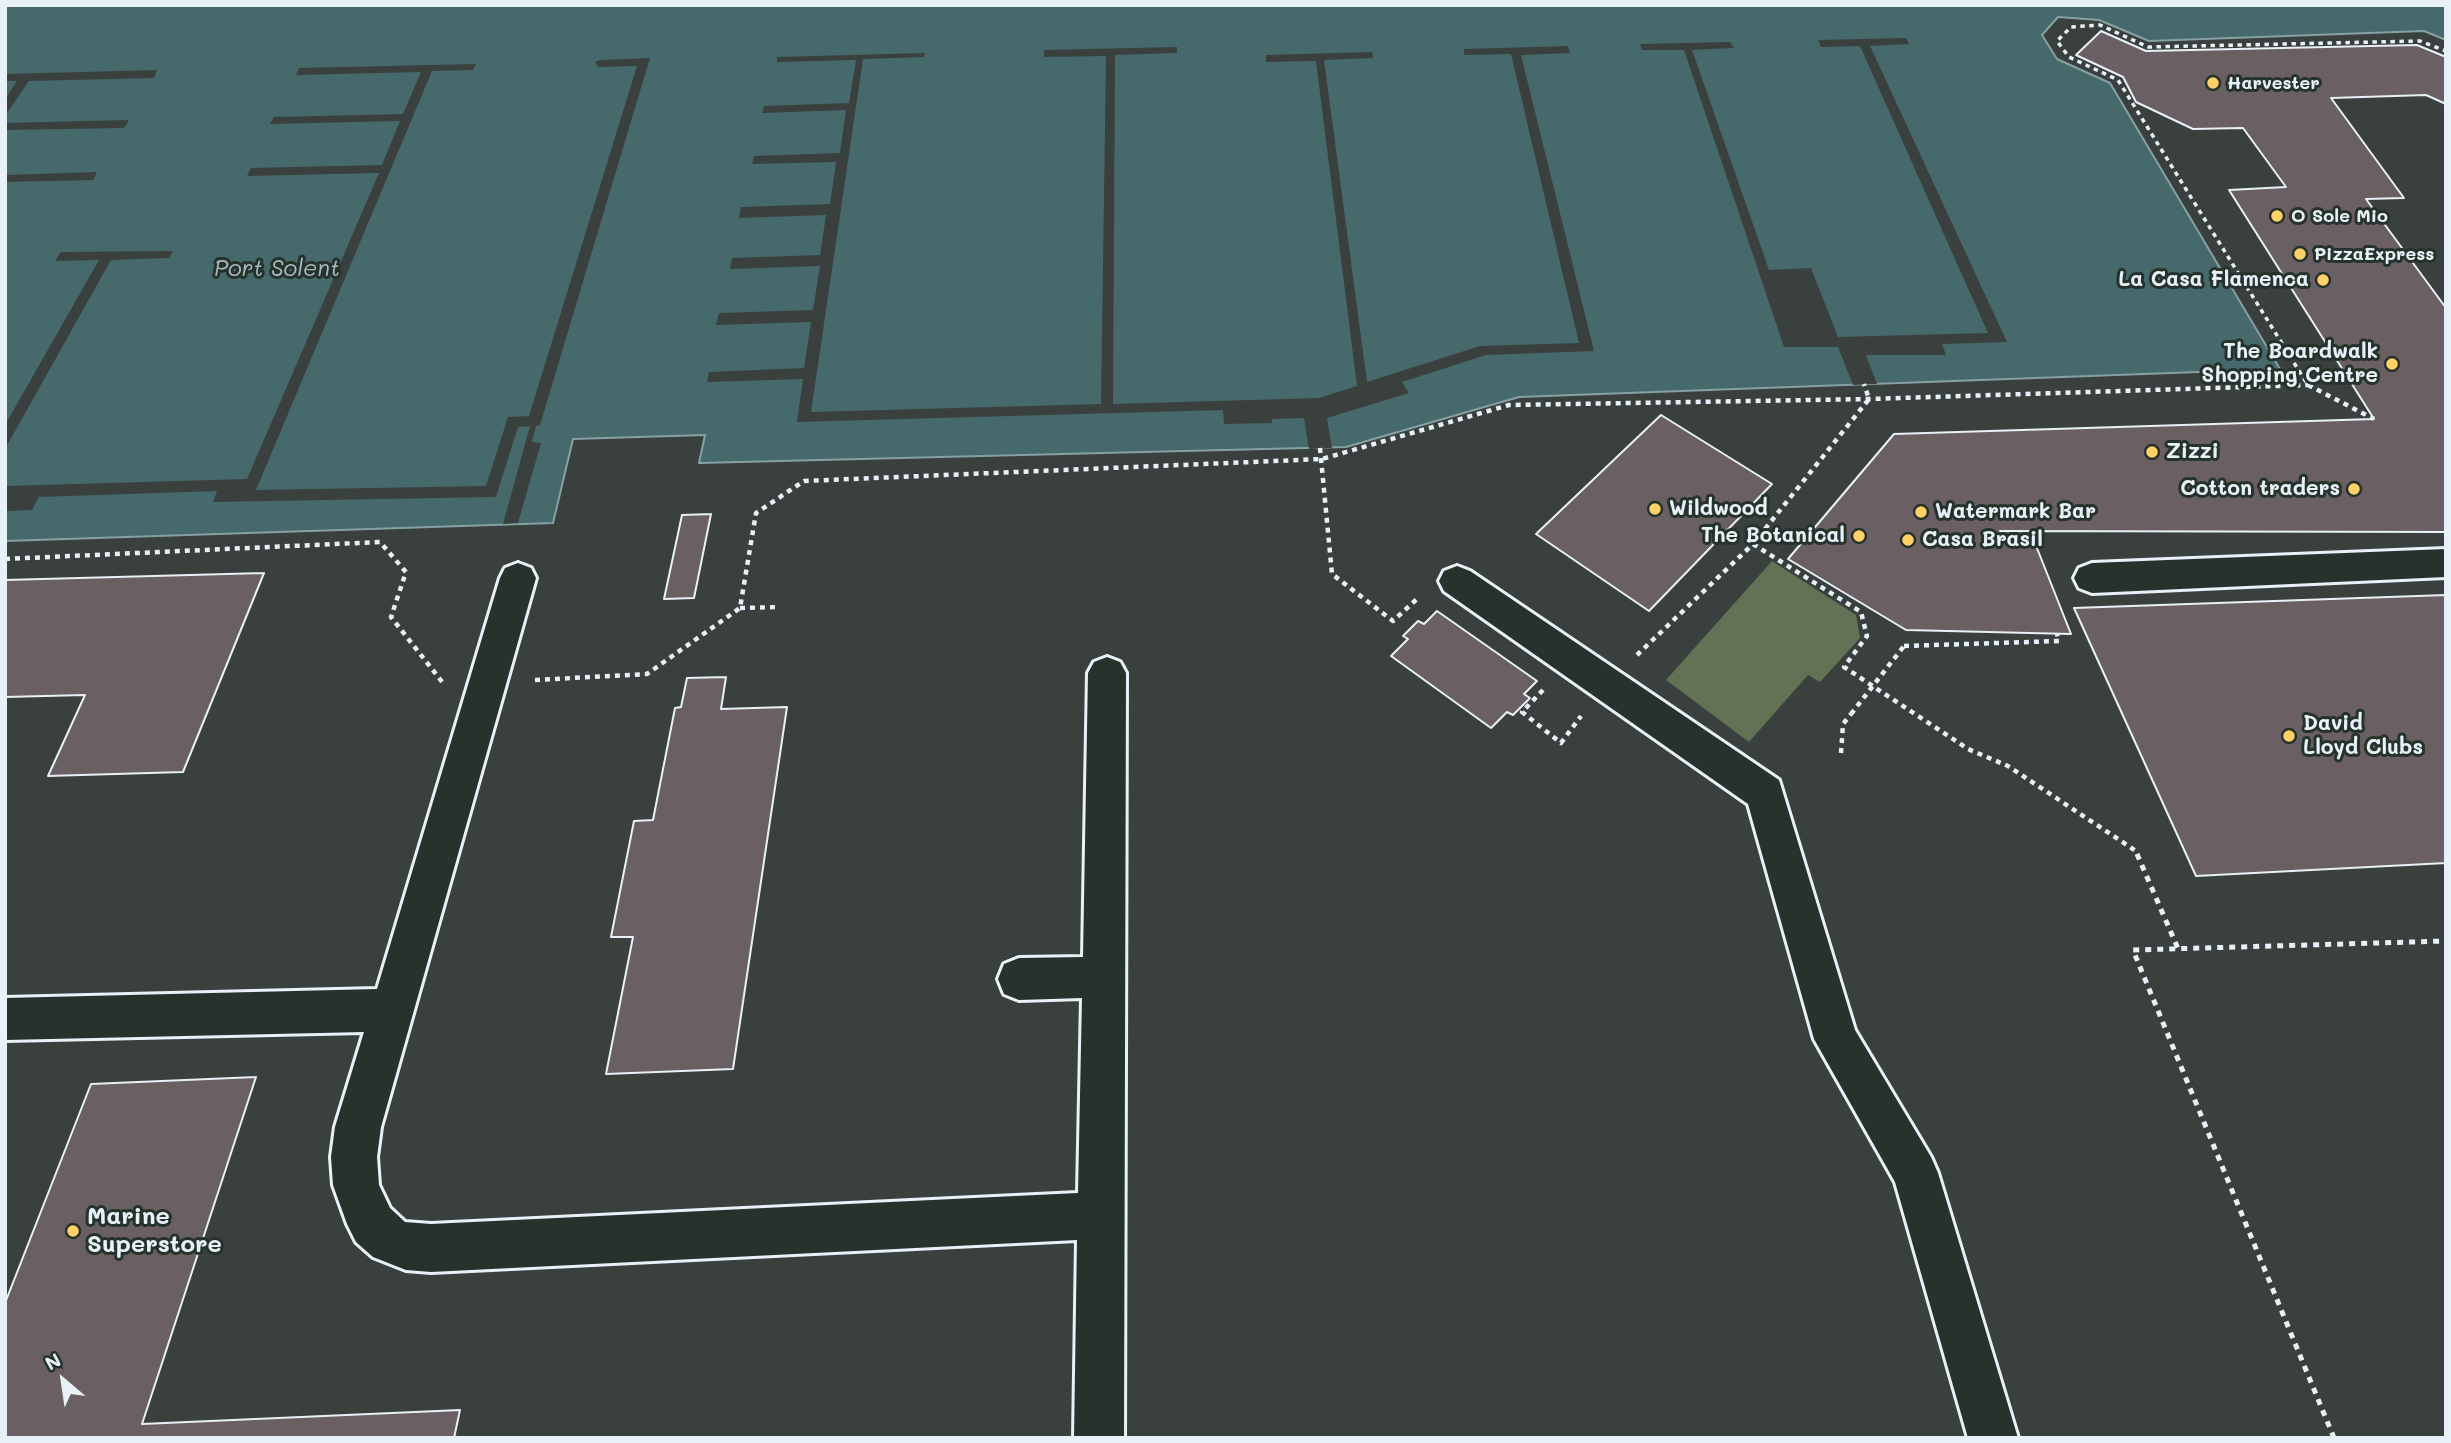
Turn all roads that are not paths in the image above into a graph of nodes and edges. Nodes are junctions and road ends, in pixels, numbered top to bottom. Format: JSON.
{"nodes":[{"id":1,"x":2446,"y":563,"type":"edge"},
{"id":2,"x":518,"y":578,"type":"dead end"},
{"id":3,"x":2092,"y":578,"type":"dead end"},
{"id":4,"x":1440,"y":588,"type":"road end"},
{"id":5,"x":1107,"y":673,"type":"dead end"},
{"id":6,"x":1104,"y":977,"type":"junction"},
{"id":7,"x":1018,"y":979,"type":"dead end"},
{"id":8,"x":392,"y":1010,"type":"junction"},
{"id":9,"x":5,"y":1019,"type":"edge"},
{"id":10,"x":1102,"y":1215,"type":"junction"},
{"id":11,"x":1099,"y":1438,"type":"edge"},
{"id":12,"x":1993,"y":1438,"type":"edge"}],
"edges":[{"from":1,"to":3,"type":"lane"},
{"from":2,"to":8,"type":"lane"},
{"from":4,"to":12,"type":"lane"},
{"from":5,"to":6,"type":"lane"},
{"from":6,"to":7,"type":"lane"},
{"from":6,"to":10,"type":"lane"},
{"from":8,"to":9,"type":"lane"},
{"from":8,"to":10,"type":"lane"},
{"from":10,"to":11,"type":"lane"}]}
